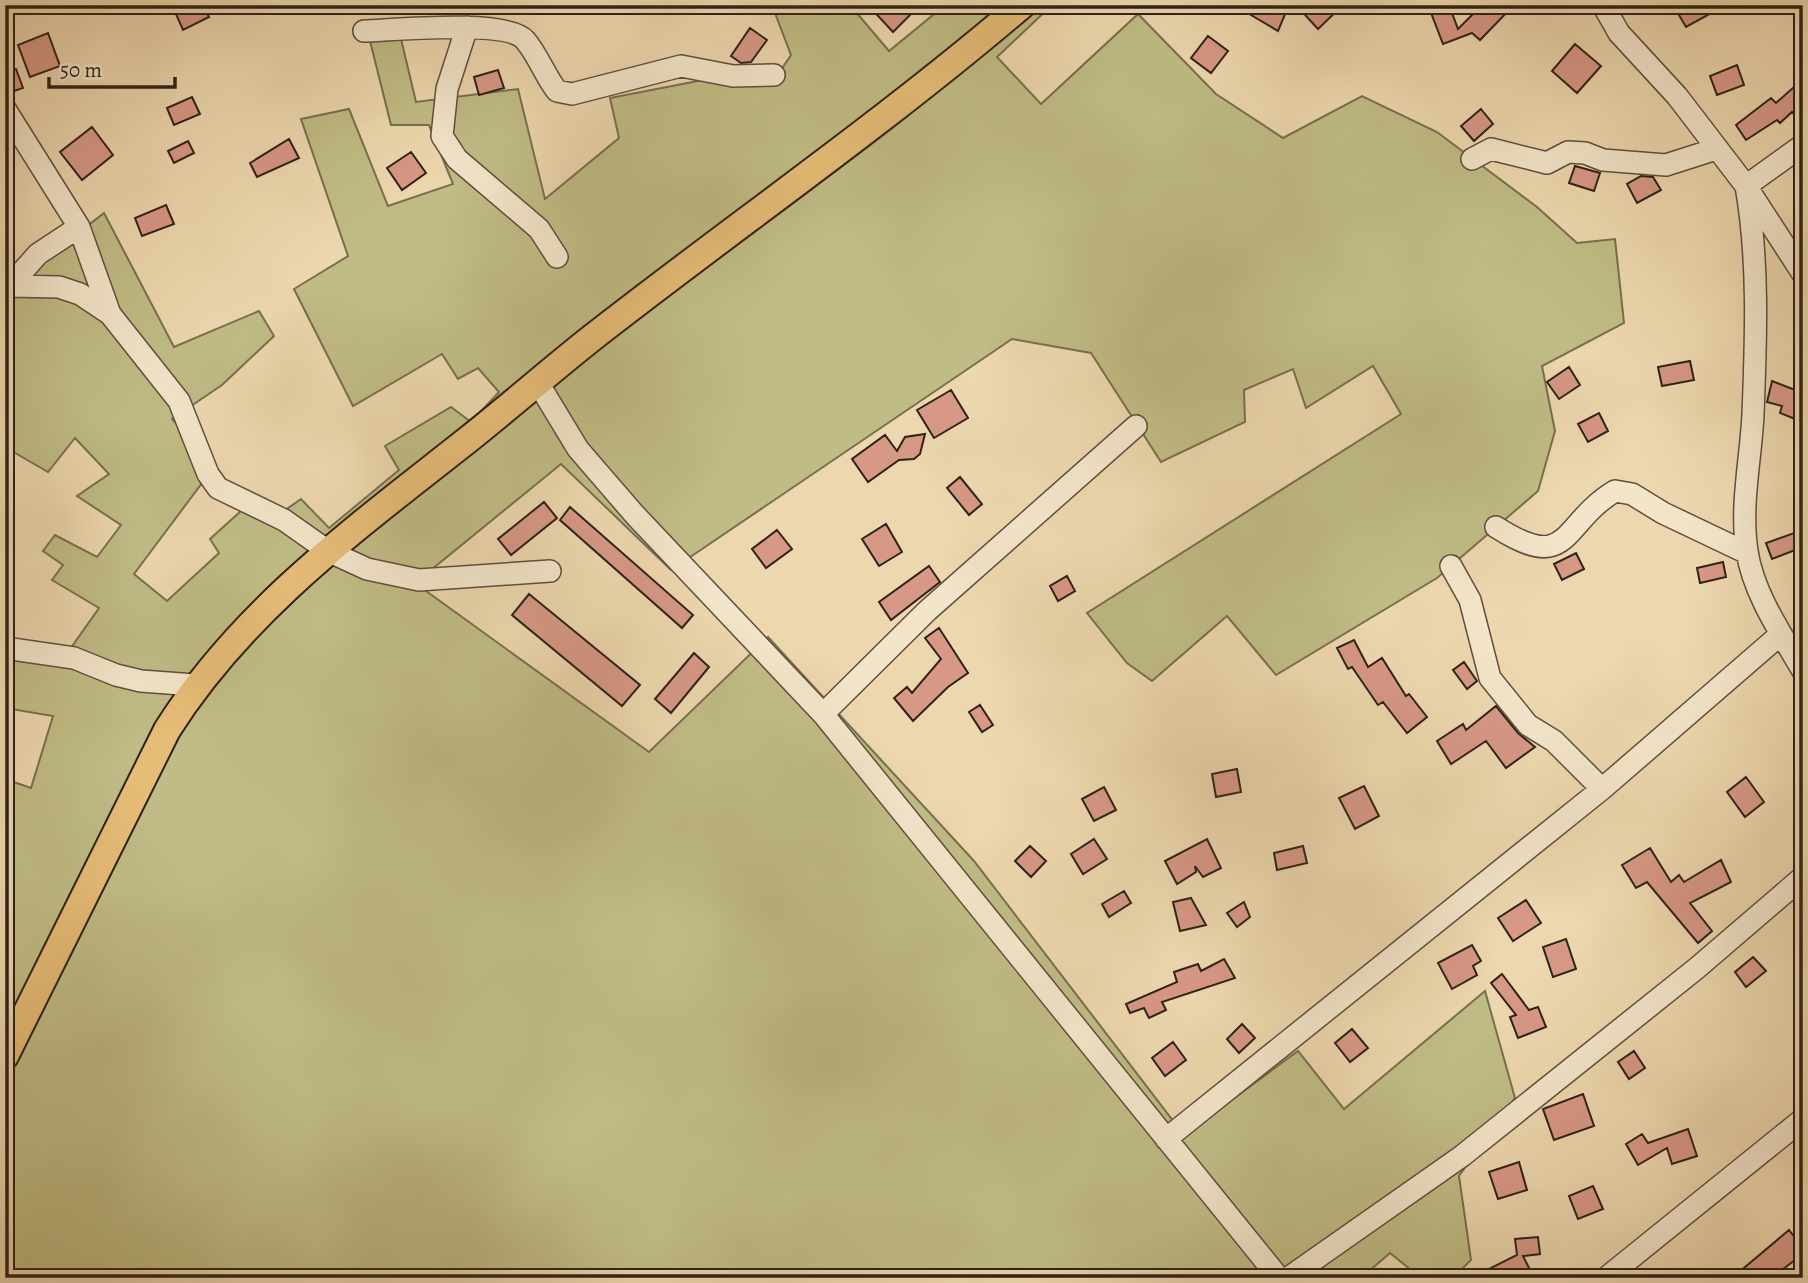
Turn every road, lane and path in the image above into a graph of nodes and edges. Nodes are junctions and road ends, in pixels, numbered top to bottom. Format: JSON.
{"nodes":[{"id":1,"x":1022,"y":5,"type":"edge"},
{"id":2,"x":1603,"y":5,"type":"edge"},
{"id":3,"x":467,"y":27,"type":"junction"},
{"id":4,"x":364,"y":31,"type":"dead end"},
{"id":5,"x":774,"y":75,"type":"dead end"},
{"id":6,"x":5,"y":109,"type":"edge"},
{"id":7,"x":1803,"y":145,"type":"edge"},
{"id":8,"x":1716,"y":149,"type":"junction"},
{"id":9,"x":1472,"y":159,"type":"dead end"},
{"id":10,"x":1746,"y":186,"type":"junction"},
{"id":11,"x":79,"y":227,"type":"junction"},
{"id":12,"x":557,"y":257,"type":"dead end"},
{"id":13,"x":1801,"y":269,"type":"edge"},
{"id":14,"x":7,"y":289,"type":"edge"},
{"id":15,"x":110,"y":314,"type":"junction"},
{"id":16,"x":538,"y":383,"type":"junction"},
{"id":17,"x":1136,"y":426,"type":"dead end"},
{"id":18,"x":1496,"y":527,"type":"dead end"},
{"id":19,"x":328,"y":551,"type":"junction"},
{"id":20,"x":1747,"y":553,"type":"junction"},
{"id":21,"x":1451,"y":566,"type":"dead end"},
{"id":22,"x":550,"y":571,"type":"dead end"},
{"id":23,"x":1781,"y":634,"type":"junction"},
{"id":24,"x":5,"y":648,"type":"edge"},
{"id":25,"x":1803,"y":671,"type":"edge"},
{"id":26,"x":195,"y":685,"type":"junction"},
{"id":27,"x":823,"y":714,"type":"junction"},
{"id":28,"x":1602,"y":789,"type":"junction"},
{"id":29,"x":1803,"y":877,"type":"edge"},
{"id":30,"x":5,"y":1056,"type":"edge"},
{"id":31,"x":1803,"y":1119,"type":"edge"},
{"id":32,"x":1166,"y":1139,"type":"junction"},
{"id":33,"x":1279,"y":1278,"type":"edge"},
{"id":34,"x":1288,"y":1278,"type":"edge"},
{"id":35,"x":1606,"y":1278,"type":"edge"}],
"edges":[{"from":1,"to":16,"type":"main road"},
{"from":2,"to":8,"type":"street"},
{"from":3,"to":4,"type":"street"},
{"from":3,"to":5,"type":"street"},
{"from":3,"to":12,"type":"street"},
{"from":6,"to":11,"type":"street"},
{"from":7,"to":10,"type":"street"},
{"from":8,"to":9,"type":"street"},
{"from":8,"to":10,"type":"street"},
{"from":10,"to":13,"type":"street"},
{"from":10,"to":20,"type":"street"},
{"from":11,"to":14,"type":"street"},
{"from":11,"to":15,"type":"street"},
{"from":14,"to":15,"type":"street"},
{"from":15,"to":19,"type":"street"},
{"from":16,"to":19,"type":"main road"},
{"from":16,"to":27,"type":"street"},
{"from":17,"to":27,"type":"street"},
{"from":18,"to":20,"type":"street"},
{"from":19,"to":22,"type":"street"},
{"from":19,"to":26,"type":"main road"},
{"from":20,"to":23,"type":"street"},
{"from":21,"to":28,"type":"street"},
{"from":23,"to":25,"type":"street"},
{"from":23,"to":28,"type":"street"},
{"from":24,"to":26,"type":"street"},
{"from":26,"to":30,"type":"main road"},
{"from":27,"to":32,"type":"street"},
{"from":28,"to":32,"type":"street"},
{"from":29,"to":34,"type":"street"},
{"from":31,"to":35,"type":"street"},
{"from":32,"to":33,"type":"street"}]}
